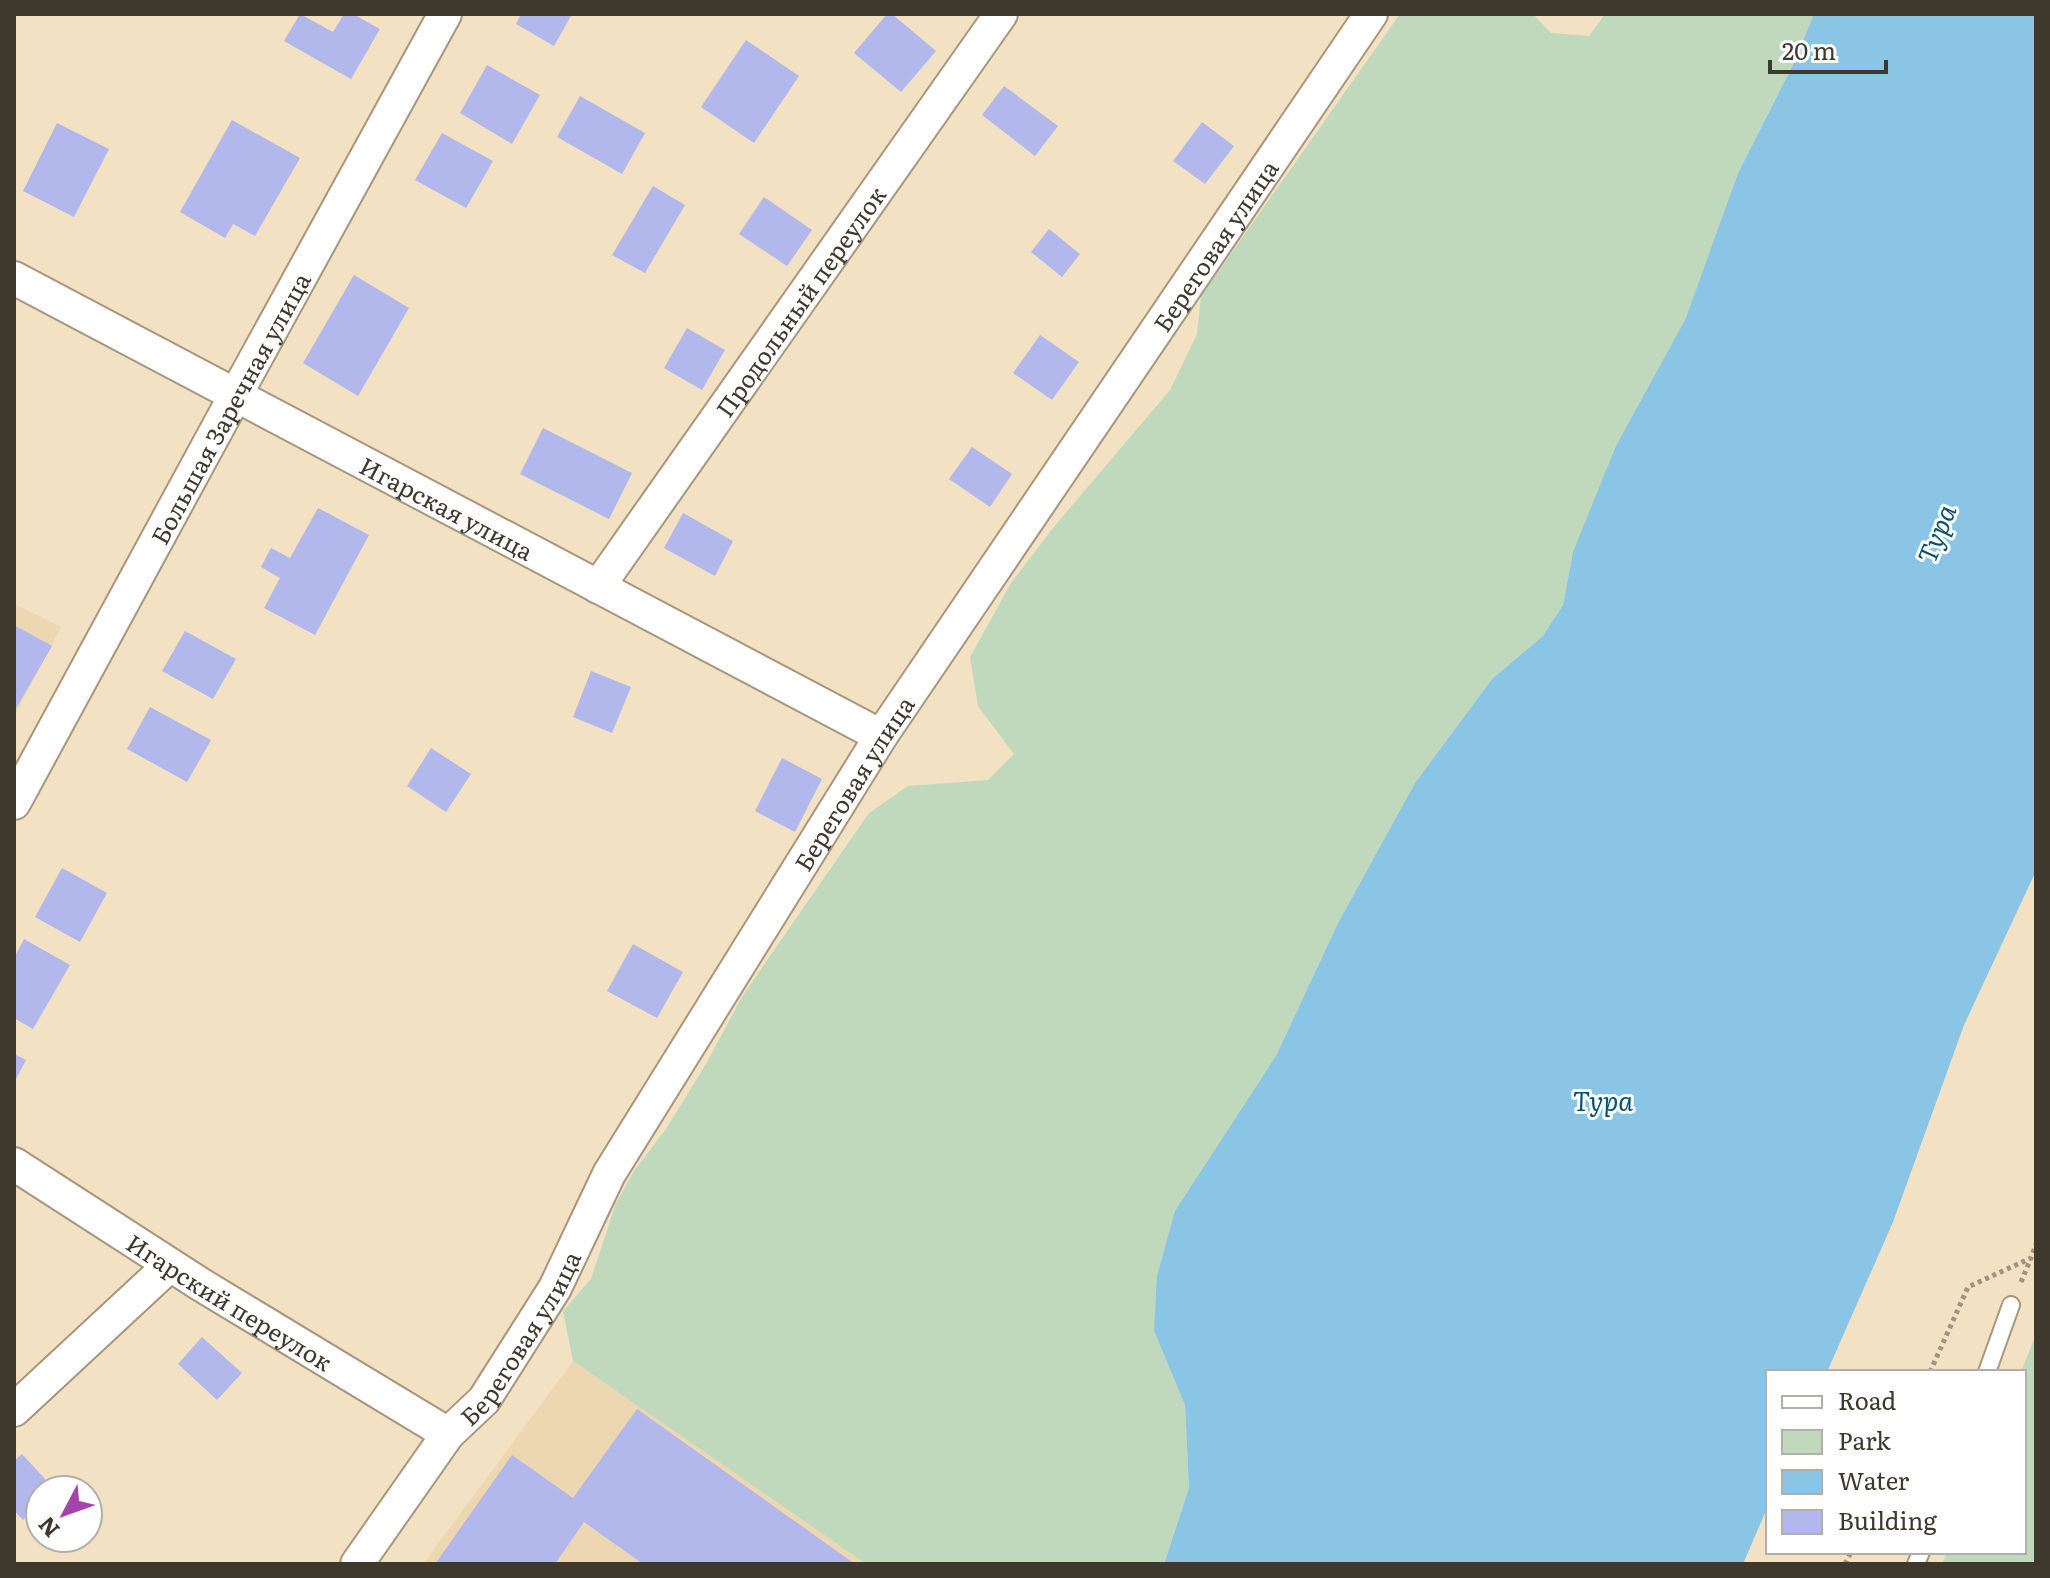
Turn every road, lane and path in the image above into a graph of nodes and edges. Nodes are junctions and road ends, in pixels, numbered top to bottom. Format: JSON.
{"nodes":[{"id":1,"x":445,"y":14,"type":"edge"},
{"id":2,"x":1001,"y":14,"type":"edge"},
{"id":3,"x":1371,"y":14,"type":"edge"},
{"id":4,"x":14,"y":278,"type":"edge"},
{"id":5,"x":235,"y":396,"type":"junction"},
{"id":6,"x":598,"y":587,"type":"junction"},
{"id":7,"x":881,"y":736,"type":"junction"},
{"id":8,"x":14,"y":803,"type":"edge"},
{"id":9,"x":14,"y":1164,"type":"edge"},
{"id":10,"x":2036,"y":1244,"type":"edge"},
{"id":11,"x":170,"y":1265,"type":"junction"},
{"id":12,"x":2011,"y":1305,"type":"dead end"},
{"id":13,"x":1931,"y":1370,"type":"edge"},
{"id":14,"x":1988,"y":1370,"type":"edge"},
{"id":15,"x":14,"y":1410,"type":"edge"},
{"id":16,"x":448,"y":1434,"type":"junction"},
{"id":17,"x":357,"y":1564,"type":"edge"}],
"edges":[{"from":1,"to":5,"type":"street","name":"Большая Заречная улица"},
{"from":2,"to":6,"type":"street","name":"Продольный переулок"},
{"from":3,"to":7,"type":"street","name":"Береговая улица"},
{"from":4,"to":5,"type":"street","name":"Игарская улица"},
{"from":5,"to":6,"type":"street","name":"Игарская улица"},
{"from":5,"to":8,"type":"street","name":"Большая Заречная улица"},
{"from":6,"to":7,"type":"street","name":"Игарская улица"},
{"from":7,"to":16,"type":"street","name":"Береговая улица"},
{"from":9,"to":11,"type":"street","name":"Игарский переулок"},
{"from":10,"to":13,"type":"path"},
{"from":11,"to":15,"type":"street"},
{"from":11,"to":16,"type":"street","name":"Игарский переулок"},
{"from":12,"to":14,"type":"lane"},
{"from":16,"to":17,"type":"street","name":"Береговая улица"}]}
